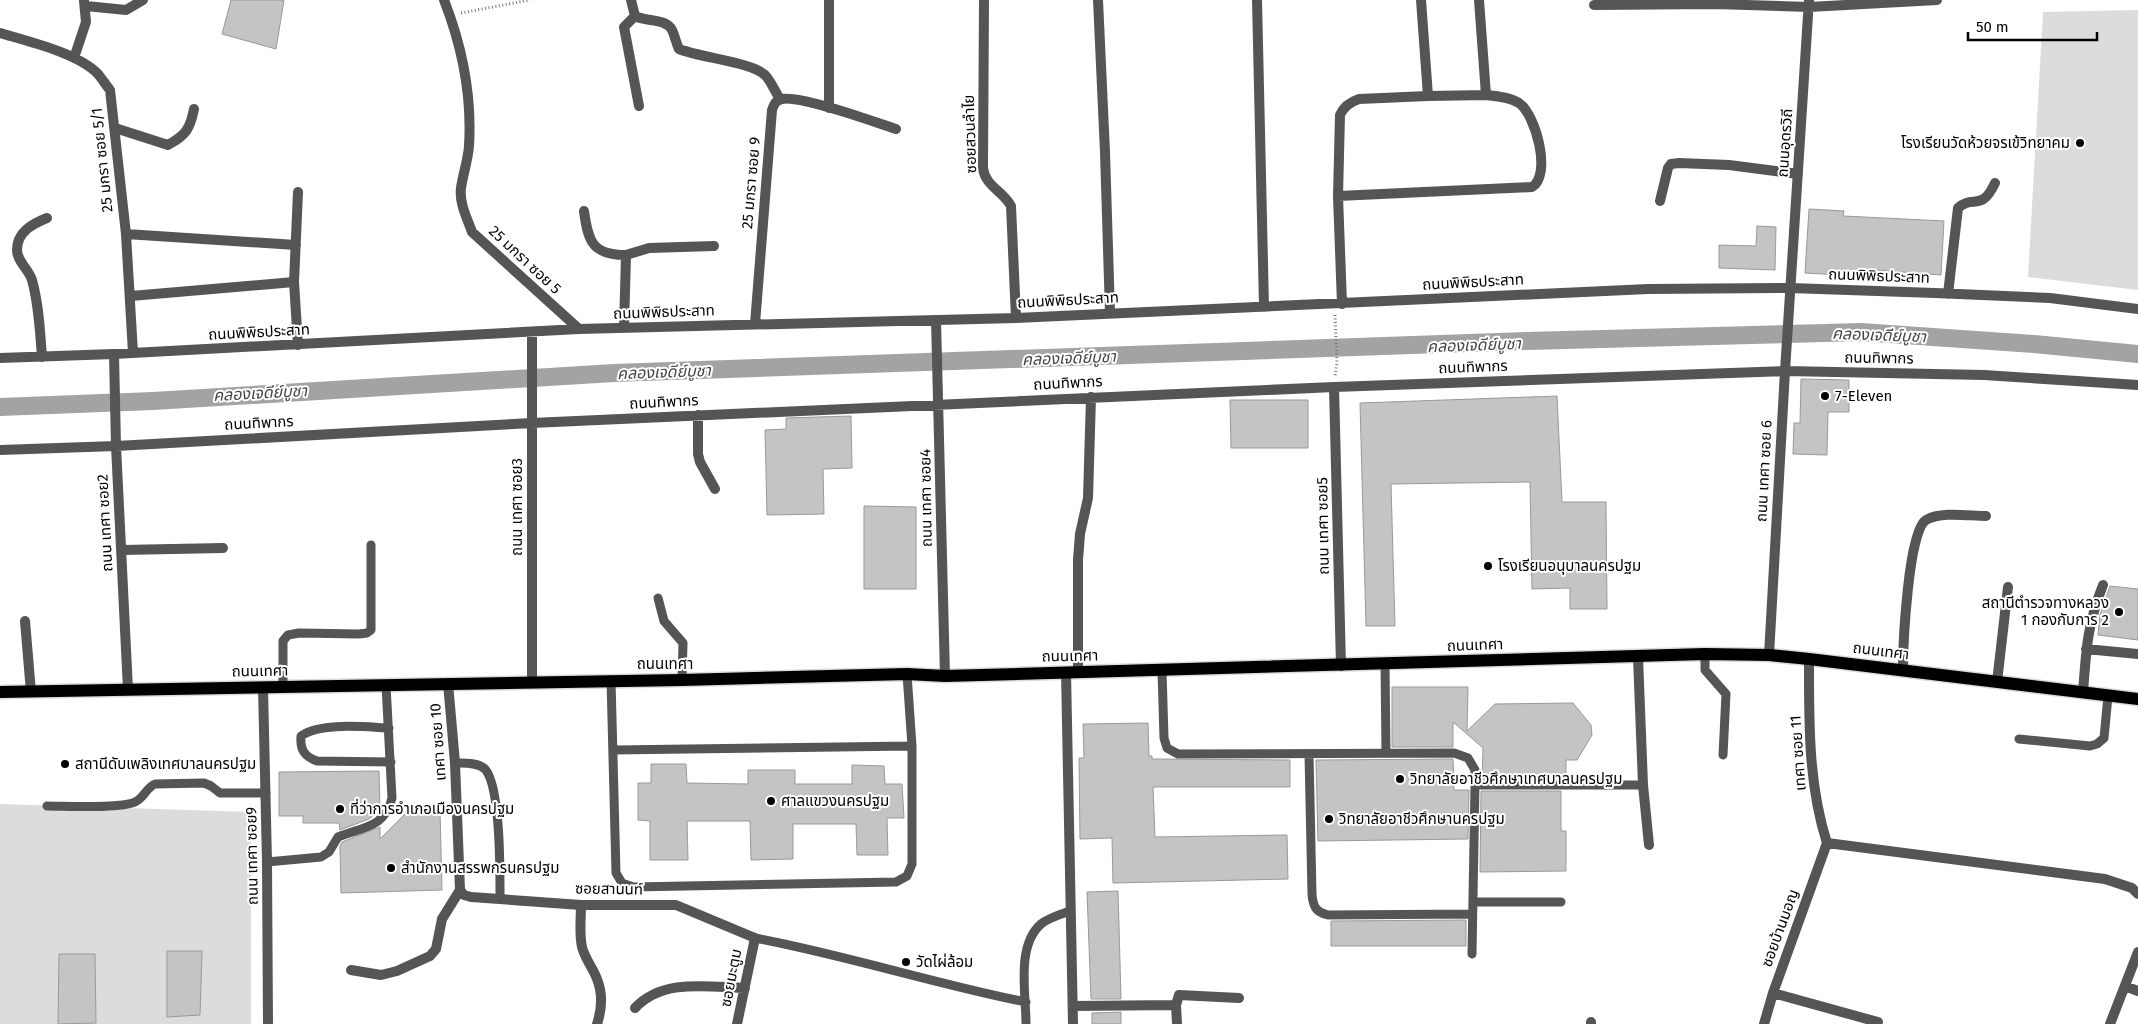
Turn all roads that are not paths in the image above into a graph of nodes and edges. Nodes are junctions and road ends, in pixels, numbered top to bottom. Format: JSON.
{"nodes":[{"id":1,"x":143,"y":0,"type":"edge"},
{"id":2,"x":444,"y":0,"type":"edge"},
{"id":3,"x":631,"y":0,"type":"edge"},
{"id":4,"x":829,"y":0,"type":"edge"},
{"id":5,"x":984,"y":0,"type":"edge"},
{"id":6,"x":1098,"y":0,"type":"edge"},
{"id":7,"x":1257,"y":0,"type":"edge"},
{"id":8,"x":1421,"y":0,"type":"edge"},
{"id":9,"x":1479,"y":0,"type":"edge"},
{"id":10,"x":1937,"y":0,"type":"edge"},
{"id":11,"x":84,"y":3,"type":"edge"},
{"id":12,"x":1809,"y":3,"type":"edge"},
{"id":13,"x":1594,"y":5,"type":"dead end"},
{"id":14,"x":635,"y":16,"type":"junction"},
{"id":15,"x":0,"y":33,"type":"edge"},
{"id":16,"x":74,"y":58,"type":"junction"},
{"id":17,"x":1486,"y":95,"type":"junction"},
{"id":18,"x":1428,"y":96,"type":"junction"},
{"id":19,"x":780,"y":99,"type":"junction"},
{"id":20,"x":639,"y":106,"type":"dead end"},
{"id":21,"x":829,"y":108,"type":"junction"},
{"id":22,"x":194,"y":109,"type":"dead end"},
{"id":23,"x":114,"y":128,"type":"junction"},
{"id":24,"x":896,"y":129,"type":"dead end"},
{"id":25,"x":1798,"y":174,"type":"junction"},
{"id":26,"x":1995,"y":183,"type":"dead end"},
{"id":27,"x":298,"y":192,"type":"dead end"},
{"id":28,"x":1338,"y":196,"type":"junction"},
{"id":29,"x":1660,"y":201,"type":"dead end"},
{"id":30,"x":584,"y":211,"type":"dead end"},
{"id":31,"x":47,"y":218,"type":"dead end"},
{"id":32,"x":126,"y":234,"type":"junction"},
{"id":33,"x":296,"y":245,"type":"junction"},
{"id":34,"x":714,"y":246,"type":"dead end"},
{"id":35,"x":626,"y":255,"type":"junction"},
{"id":36,"x":294,"y":282,"type":"junction"},
{"id":37,"x":1790,"y":288,"type":"junction"},
{"id":38,"x":1948,"y":294,"type":"junction"},
{"id":39,"x":131,"y":296,"type":"junction"},
{"id":40,"x":1342,"y":304,"type":"junction"},
{"id":41,"x":1264,"y":307,"type":"junction"},
{"id":42,"x":2138,"y":309,"type":"edge"},
{"id":43,"x":1110,"y":313,"type":"junction"},
{"id":44,"x":1016,"y":318,"type":"junction"},
{"id":45,"x":936,"y":320,"type":"junction"},
{"id":46,"x":754,"y":324,"type":"junction"},
{"id":47,"x":624,"y":328,"type":"junction"},
{"id":48,"x":579,"y":329,"type":"junction"},
{"id":49,"x":532,"y":332,"type":"junction"},
{"id":50,"x":298,"y":345,"type":"junction"},
{"id":51,"x":134,"y":353,"type":"junction"},
{"id":52,"x":114,"y":354,"type":"junction"},
{"id":53,"x":42,"y":357,"type":"junction"},
{"id":54,"x":0,"y":358,"type":"edge"},
{"id":55,"x":1785,"y":371,"type":"junction"},
{"id":56,"x":2138,"y":385,"type":"edge"},
{"id":57,"x":1334,"y":386,"type":"junction"},
{"id":58,"x":1091,"y":397,"type":"junction"},
{"id":59,"x":939,"y":404,"type":"junction"},
{"id":60,"x":698,"y":415,"type":"junction"},
{"id":61,"x":532,"y":423,"type":"junction"},
{"id":62,"x":116,"y":446,"type":"junction"},
{"id":63,"x":0,"y":450,"type":"edge"},
{"id":64,"x":714,"y":489,"type":"dead end"},
{"id":65,"x":1986,"y":516,"type":"dead end"},
{"id":66,"x":372,"y":545,"type":"dead end"},
{"id":67,"x":223,"y":548,"type":"dead end"},
{"id":68,"x":122,"y":550,"type":"junction"},
{"id":69,"x":2103,"y":585,"type":"dead end"},
{"id":70,"x":2008,"y":587,"type":"dead end"},
{"id":71,"x":658,"y":598,"type":"dead end"},
{"id":72,"x":25,"y":621,"type":"dead end"},
{"id":73,"x":2086,"y":649,"type":"junction"},
{"id":74,"x":1704,"y":654,"type":"junction"},
{"id":75,"x":2138,"y":654,"type":"edge"},
{"id":76,"x":1769,"y":655,"type":"junction"},
{"id":77,"x":1638,"y":656,"type":"junction"},
{"id":78,"x":1809,"y":659,"type":"junction"},
{"id":79,"x":1385,"y":664,"type":"junction"},
{"id":80,"x":1341,"y":666,"type":"junction"},
{"id":81,"x":1902,"y":670,"type":"junction"},
{"id":82,"x":1162,"y":671,"type":"junction"},
{"id":83,"x":1072,"y":672,"type":"junction"},
{"id":84,"x":907,"y":674,"type":"junction"},
{"id":85,"x":945,"y":676,"type":"junction"},
{"id":86,"x":610,"y":680,"type":"junction"},
{"id":87,"x":682,"y":680,"type":"junction"},
{"id":88,"x":532,"y":682,"type":"junction"},
{"id":89,"x":1997,"y":682,"type":"junction"},
{"id":90,"x":448,"y":683,"type":"junction"},
{"id":91,"x":386,"y":685,"type":"junction"},
{"id":92,"x":263,"y":687,"type":"junction"},
{"id":93,"x":283,"y":687,"type":"junction"},
{"id":94,"x":128,"y":690,"type":"junction"},
{"id":95,"x":0,"y":692,"type":"edge"},
{"id":96,"x":31,"y":692,"type":"junction"},
{"id":97,"x":2083,"y":693,"type":"junction"},
{"id":98,"x":2108,"y":696,"type":"junction"},
{"id":99,"x":2138,"y":700,"type":"edge"},
{"id":100,"x":389,"y":728,"type":"junction"},
{"id":101,"x":2019,"y":739,"type":"dead end"},
{"id":102,"x":912,"y":746,"type":"junction"},
{"id":103,"x":613,"y":750,"type":"junction"},
{"id":104,"x":1386,"y":753,"type":"junction"},
{"id":105,"x":1309,"y":754,"type":"junction"},
{"id":106,"x":1723,"y":755,"type":"dead end"},
{"id":107,"x":391,"y":762,"type":"junction"},
{"id":108,"x":455,"y":763,"type":"junction"},
{"id":109,"x":1475,"y":785,"type":"junction"},
{"id":110,"x":1643,"y":785,"type":"junction"},
{"id":111,"x":266,"y":793,"type":"junction"},
{"id":112,"x":47,"y":806,"type":"dead end"},
{"id":113,"x":1827,"y":843,"type":"junction"},
{"id":114,"x":1649,"y":845,"type":"dead end"},
{"id":115,"x":267,"y":862,"type":"junction"},
{"id":116,"x":460,"y":890,"type":"junction"},
{"id":117,"x":2138,"y":894,"type":"edge"},
{"id":118,"x":500,"y":899,"type":"junction"},
{"id":119,"x":1473,"y":902,"type":"junction"},
{"id":120,"x":1561,"y":902,"type":"dead end"},
{"id":121,"x":581,"y":905,"type":"junction"},
{"id":122,"x":1070,"y":911,"type":"junction"},
{"id":123,"x":1472,"y":914,"type":"junction"},
{"id":124,"x":754,"y":938,"type":"junction"},
{"id":125,"x":2138,"y":952,"type":"edge"},
{"id":126,"x":1472,"y":954,"type":"dead end"},
{"id":127,"x":351,"y":970,"type":"dead end"},
{"id":128,"x":2125,"y":986,"type":"junction"},
{"id":129,"x":745,"y":988,"type":"junction"},
{"id":130,"x":2138,"y":991,"type":"edge"},
{"id":131,"x":1773,"y":993,"type":"junction"},
{"id":132,"x":1239,"y":998,"type":"dead end"},
{"id":133,"x":1026,"y":1002,"type":"junction"},
{"id":134,"x":1176,"y":1005,"type":"junction"},
{"id":135,"x":1073,"y":1006,"type":"junction"},
{"id":136,"x":635,"y":1008,"type":"dead end"},
{"id":137,"x":1878,"y":1022,"type":"dead end"},
{"id":138,"x":268,"y":1024,"type":"edge"},
{"id":139,"x":597,"y":1024,"type":"edge"},
{"id":140,"x":738,"y":1024,"type":"edge"},
{"id":141,"x":1026,"y":1024,"type":"edge"},
{"id":142,"x":1073,"y":1024,"type":"edge"},
{"id":143,"x":1177,"y":1024,"type":"edge"},
{"id":144,"x":1764,"y":1024,"type":"edge"},
{"id":145,"x":2110,"y":1024,"type":"edge"}],
"edges":[{"from":1,"to":11,"type":"street"},
{"from":2,"to":48,"type":"street","name":"25 มกรา ซอย 5"},
{"from":3,"to":14,"type":"street"},
{"from":4,"to":21,"type":"street"},
{"from":5,"to":44,"type":"street","name":"ซอยสวนลำไย"},
{"from":6,"to":43,"type":"street"},
{"from":7,"to":41,"type":"street"},
{"from":8,"to":18,"type":"street"},
{"from":9,"to":17,"type":"street"},
{"from":10,"to":12,"type":"street"},
{"from":11,"to":16,"type":"street"},
{"from":12,"to":13,"type":"street"},
{"from":12,"to":25,"type":"street","name":"ถนนอุดรวิถี"},
{"from":14,"to":19,"type":"street"},
{"from":14,"to":20,"type":"street"},
{"from":15,"to":16,"type":"street","name":"25 มกรา ซอย 5/1"},
{"from":16,"to":23,"type":"street","name":"25 มกรา ซอย 5/1"},
{"from":17,"to":18,"type":"street"},
{"from":17,"to":28,"type":"street"},
{"from":18,"to":28,"type":"street"},
{"from":19,"to":21,"type":"street"},
{"from":19,"to":46,"type":"street","name":"25 มกรา ซอย 9"},
{"from":21,"to":24,"type":"street"},
{"from":22,"to":23,"type":"street"},
{"from":23,"to":32,"type":"street","name":"25 มกรา ซอย 5/1"},
{"from":25,"to":29,"type":"street"},
{"from":25,"to":37,"type":"street","name":"ถนนอุดรวิถี"},
{"from":26,"to":38,"type":"street"},
{"from":27,"to":33,"type":"street"},
{"from":28,"to":40,"type":"street"},
{"from":30,"to":35,"type":"street"},
{"from":31,"to":53,"type":"street"},
{"from":32,"to":33,"type":"street"},
{"from":32,"to":39,"type":"street","name":"25 มกรา ซอย 5/1"},
{"from":33,"to":36,"type":"street"},
{"from":34,"to":35,"type":"street"},
{"from":35,"to":47,"type":"street"},
{"from":36,"to":39,"type":"street"},
{"from":36,"to":50,"type":"street"},
{"from":37,"to":38,"type":"street","name":"ถนนพิพิธประสาท"},
{"from":37,"to":40,"type":"street","name":"ถนนพิพิธประสาท"},
{"from":37,"to":55,"type":"street","name":"ถนน เทศา ซอย 6"},
{"from":38,"to":42,"type":"street","name":"ถนนพิพิธประสาท"},
{"from":39,"to":51,"type":"street","name":"25 มกรา ซอย 5/1"},
{"from":40,"to":41,"type":"street","name":"ถนนพิพิธประสาท"},
{"from":41,"to":43,"type":"street","name":"ถนนพิพิธประสาท"},
{"from":43,"to":44,"type":"street","name":"ถนนพิพิธประสาท"},
{"from":44,"to":45,"type":"street","name":"ถนนพิพิธประสาท"},
{"from":45,"to":46,"type":"street","name":"ถนนพิพิธประสาท"},
{"from":45,"to":59,"type":"street","name":"ถนน เทศา ซอย4"},
{"from":46,"to":47,"type":"street","name":"ถนนพิพิธประสาท"},
{"from":47,"to":48,"type":"street","name":"ถนนพิพิธประสาท"},
{"from":48,"to":49,"type":"street","name":"ถนนพิพิธประสาท"},
{"from":49,"to":50,"type":"street","name":"ถนนพิพิธประสาท"},
{"from":49,"to":61,"type":"street","name":"ถนน เทศา ซอย3"},
{"from":50,"to":51,"type":"street","name":"ถนนพิพิธประสาท"},
{"from":51,"to":52,"type":"street","name":"ถนนพิพิธประสาท"},
{"from":52,"to":53,"type":"street","name":"ถนนพิพิธประสาท"},
{"from":52,"to":62,"type":"street","name":"ถนน เทศา ซอย2"},
{"from":53,"to":54,"type":"street","name":"ถนนพิพิธประสาท"},
{"from":55,"to":56,"type":"street","name":"ถนนทิพากร"},
{"from":55,"to":57,"type":"street","name":"ถนนทิพากร"},
{"from":55,"to":76,"type":"street","name":"ถนน เทศา ซอย 6"},
{"from":57,"to":58,"type":"street","name":"ถนนทิพากร"},
{"from":57,"to":80,"type":"street","name":"ถนน เทศา ซอย5"},
{"from":58,"to":59,"type":"street","name":"ถนนทิพากร"},
{"from":58,"to":83,"type":"street"},
{"from":59,"to":60,"type":"street","name":"ถนนทิพากร"},
{"from":59,"to":85,"type":"street","name":"ถนน เทศา ซอย4"},
{"from":60,"to":61,"type":"street","name":"ถนนทิพากร"},
{"from":60,"to":64,"type":"street"},
{"from":61,"to":62,"type":"street","name":"ถนนทิพากร"},
{"from":61,"to":88,"type":"street","name":"ถนน เทศา ซอย3"},
{"from":62,"to":63,"type":"street","name":"ถนนทิพากร"},
{"from":62,"to":68,"type":"street","name":"ถนน เทศา ซอย2"},
{"from":65,"to":81,"type":"street"},
{"from":66,"to":93,"type":"lane"},
{"from":67,"to":68,"type":"street"},
{"from":68,"to":94,"type":"street","name":"ถนน เทศา ซอย2"},
{"from":69,"to":73,"type":"street"},
{"from":70,"to":89,"type":"street"},
{"from":71,"to":87,"type":"lane"},
{"from":72,"to":96,"type":"street"},
{"from":73,"to":75,"type":"street"},
{"from":73,"to":97,"type":"street"},
{"from":74,"to":76,"type":"main road","name":"ถนนเทศา"},
{"from":74,"to":77,"type":"main road","name":"ถนนเทศา"},
{"from":74,"to":106,"type":"lane"},
{"from":76,"to":78,"type":"main road","name":"ถนนเทศา"},
{"from":77,"to":79,"type":"main road","name":"ถนนเทศา"},
{"from":77,"to":110,"type":"street"},
{"from":78,"to":81,"type":"main road","name":"ถนนเทศา"},
{"from":78,"to":113,"type":"street","name":"เทศา ซอย 11"},
{"from":79,"to":80,"type":"main road","name":"ถนนเทศา"},
{"from":79,"to":104,"type":"lane"},
{"from":80,"to":82,"type":"main road","name":"ถนนเทศา"},
{"from":81,"to":89,"type":"main road","name":"ถนนเทศา"},
{"from":82,"to":83,"type":"main road","name":"ถนนเทศา"},
{"from":82,"to":105,"type":"lane"},
{"from":83,"to":85,"type":"main road","name":"ถนนเทศา"},
{"from":83,"to":122,"type":"street"},
{"from":84,"to":85,"type":"main road","name":"ถนนเทศา"},
{"from":84,"to":87,"type":"main road","name":"ถนนเทศา"},
{"from":84,"to":102,"type":"lane"},
{"from":86,"to":87,"type":"main road","name":"ถนนเทศา"},
{"from":86,"to":88,"type":"main road","name":"ถนนเทศา"},
{"from":86,"to":103,"type":"lane"},
{"from":88,"to":90,"type":"main road","name":"ถนนเทศา"},
{"from":89,"to":97,"type":"main road","name":"ถนนเทศา"},
{"from":90,"to":91,"type":"main road","name":"ถนนเทศา"},
{"from":90,"to":108,"type":"street","name":"เทศา ซอย 10"},
{"from":91,"to":93,"type":"main road","name":"ถนนเทศา"},
{"from":91,"to":100,"type":"lane"},
{"from":92,"to":93,"type":"main road","name":"ถนนเทศา"},
{"from":92,"to":94,"type":"main road","name":"ถนนเทศา"},
{"from":92,"to":111,"type":"street","name":"ถนน เทศา ซอย9"},
{"from":94,"to":96,"type":"main road","name":"ถนนเทศา"},
{"from":95,"to":96,"type":"main road","name":"ถนนเทศา"},
{"from":97,"to":98,"type":"main road","name":"ถนนเทศา"},
{"from":98,"to":99,"type":"main road","name":"ถนนเทศา"},
{"from":98,"to":101,"type":"lane"},
{"from":100,"to":107,"type":"lane"},
{"from":100,"to":107,"type":"lane"},
{"from":102,"to":103,"type":"lane"},
{"from":102,"to":103,"type":"lane"},
{"from":104,"to":105,"type":"lane"},
{"from":104,"to":109,"type":"lane"},
{"from":105,"to":123,"type":"lane"},
{"from":107,"to":115,"type":"lane"},
{"from":108,"to":116,"type":"street","name":"เทศา ซอย 10"},
{"from":108,"to":118,"type":"lane"},
{"from":109,"to":110,"type":"lane"},
{"from":109,"to":119,"type":"lane"},
{"from":110,"to":114,"type":"street"},
{"from":111,"to":112,"type":"lane"},
{"from":111,"to":115,"type":"street","name":"ถนน เทศา ซอย9"},
{"from":113,"to":117,"type":"street"},
{"from":113,"to":131,"type":"street","name":"ซอยบ้านมอญ"},
{"from":115,"to":138,"type":"street","name":"ถนน เทศา ซอย9"},
{"from":116,"to":118,"type":"street","name":"ซอยสานนท์"},
{"from":116,"to":127,"type":"street"},
{"from":118,"to":121,"type":"street","name":"ซอยสานนท์"},
{"from":119,"to":120,"type":"lane"},
{"from":119,"to":123,"type":"lane"},
{"from":121,"to":124,"type":"street","name":"ซอยสานนท์"},
{"from":121,"to":139,"type":"street"},
{"from":122,"to":133,"type":"lane"},
{"from":122,"to":135,"type":"street"},
{"from":123,"to":126,"type":"lane"},
{"from":124,"to":129,"type":"street","name":"ซอยมะตูม"},
{"from":124,"to":133,"type":"lane"},
{"from":125,"to":128,"type":"street"},
{"from":128,"to":130,"type":"street"},
{"from":128,"to":145,"type":"street"},
{"from":129,"to":136,"type":"street"},
{"from":129,"to":140,"type":"street","name":"ซอยมะตูม"},
{"from":131,"to":137,"type":"street"},
{"from":131,"to":144,"type":"street","name":"ซอยบ้านมอญ"},
{"from":132,"to":134,"type":"street"},
{"from":133,"to":141,"type":"lane"},
{"from":134,"to":135,"type":"street"},
{"from":134,"to":143,"type":"street"},
{"from":135,"to":142,"type":"street"}]}
